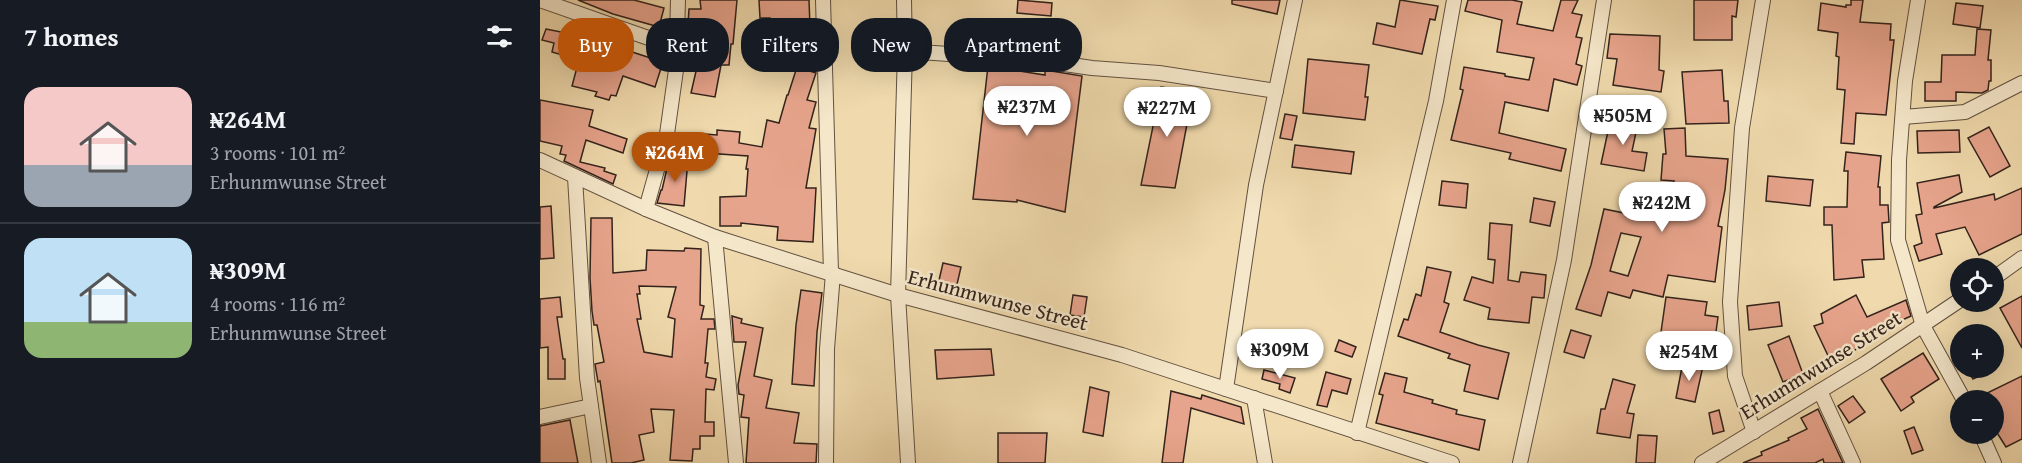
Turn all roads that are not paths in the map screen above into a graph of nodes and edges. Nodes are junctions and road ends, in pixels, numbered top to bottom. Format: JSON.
{"nodes":[{"id":1,"x":540,"y":0,"type":"edge"},
{"id":2,"x":678,"y":0,"type":"edge"},
{"id":3,"x":823,"y":0,"type":"edge"},
{"id":4,"x":904,"y":0,"type":"edge"},
{"id":5,"x":1295,"y":0,"type":"edge"},
{"id":6,"x":1454,"y":0,"type":"edge"},
{"id":7,"x":1604,"y":0,"type":"edge"},
{"id":8,"x":1763,"y":0,"type":"edge"},
{"id":9,"x":1918,"y":0,"type":"edge"},
{"id":10,"x":677,"y":18,"type":"edge"},
{"id":11,"x":904,"y":18,"type":"edge"},
{"id":12,"x":646,"y":37,"type":"edge"},
{"id":13,"x":932,"y":53,"type":"edge"},
{"id":14,"x":676,"y":72,"type":"edge"},
{"id":15,"x":904,"y":72,"type":"edge"},
{"id":16,"x":2022,"y":84,"type":"edge"},
{"id":17,"x":1276,"y":91,"type":"junction"},
{"id":18,"x":1903,"y":117,"type":"junction"},
{"id":19,"x":540,"y":160,"type":"edge"},
{"id":20,"x":575,"y":177,"type":"junction"},
{"id":21,"x":646,"y":209,"type":"junction"},
{"id":22,"x":715,"y":237,"type":"junction"},
{"id":23,"x":2022,"y":258,"type":"edge"},
{"id":24,"x":2004,"y":271,"type":"edge"},
{"id":25,"x":832,"y":273,"type":"junction"},
{"id":26,"x":897,"y":295,"type":"junction"},
{"id":27,"x":1950,"y":307,"type":"edge"},
{"id":28,"x":1923,"y":326,"type":"junction"},
{"id":29,"x":1226,"y":389,"type":"junction"},
{"id":30,"x":1958,"y":390,"type":"edge"},
{"id":31,"x":1820,"y":391,"type":"junction"},
{"id":32,"x":1254,"y":398,"type":"junction"},
{"id":33,"x":591,"y":406,"type":"junction"},
{"id":34,"x":540,"y":417,"type":"edge"},
{"id":35,"x":1754,"y":432,"type":"junction"},
{"id":36,"x":1357,"y":433,"type":"junction"},
{"id":37,"x":1986,"y":444,"type":"edge"},
{"id":38,"x":599,"y":463,"type":"edge"},
{"id":39,"x":736,"y":463,"type":"edge"},
{"id":40,"x":826,"y":463,"type":"edge"},
{"id":41,"x":908,"y":463,"type":"edge"},
{"id":42,"x":1265,"y":463,"type":"edge"},
{"id":43,"x":1452,"y":463,"type":"edge"},
{"id":44,"x":1520,"y":463,"type":"edge"},
{"id":45,"x":1702,"y":463,"type":"edge"},
{"id":46,"x":1853,"y":463,"type":"edge"},
{"id":47,"x":1994,"y":463,"type":"edge"}],
"edges":[{"from":1,"to":12,"type":"street"},
{"from":2,"to":10,"type":"street"},
{"from":3,"to":25,"type":"street"},
{"from":4,"to":11,"type":"street"},
{"from":5,"to":17,"type":"street"},
{"from":6,"to":36,"type":"street"},
{"from":7,"to":44,"type":"street"},
{"from":8,"to":35,"type":"street"},
{"from":9,"to":18,"type":"street"},
{"from":13,"to":17,"type":"street"},
{"from":14,"to":21,"type":"street"},
{"from":15,"to":26,"type":"street"},
{"from":16,"to":18,"type":"street"},
{"from":17,"to":29,"type":"street"},
{"from":18,"to":28,"type":"street"},
{"from":19,"to":20,"type":"street","name":"Erhunmwunse Street"},
{"from":20,"to":21,"type":"street","name":"Erhunmwunse Street"},
{"from":20,"to":33,"type":"street"},
{"from":21,"to":22,"type":"street","name":"Erhunmwunse Street"},
{"from":22,"to":25,"type":"street","name":"Erhunmwunse Street"},
{"from":22,"to":39,"type":"street"},
{"from":23,"to":24,"type":"street"},
{"from":25,"to":26,"type":"street","name":"Erhunmwunse Street"},
{"from":25,"to":40,"type":"street"},
{"from":26,"to":29,"type":"street","name":"Erhunmwunse Street"},
{"from":26,"to":41,"type":"street"},
{"from":27,"to":28,"type":"street","name":"Erhunmwunse Street"},
{"from":28,"to":30,"type":"street"},
{"from":28,"to":31,"type":"street","name":"Erhunmwunse Street"},
{"from":29,"to":32,"type":"street","name":"Erhunmwunse Street"},
{"from":31,"to":35,"type":"street","name":"Erhunmwunse Street"},
{"from":31,"to":46,"type":"street"},
{"from":32,"to":36,"type":"street","name":"Erhunmwunse Street"},
{"from":32,"to":42,"type":"street"},
{"from":33,"to":34,"type":"street"},
{"from":33,"to":38,"type":"street"},
{"from":35,"to":45,"type":"street","name":"Erhunmwunse Street"},
{"from":36,"to":43,"type":"street","name":"Erhunmwunse Street"},
{"from":37,"to":47,"type":"street"}]}
